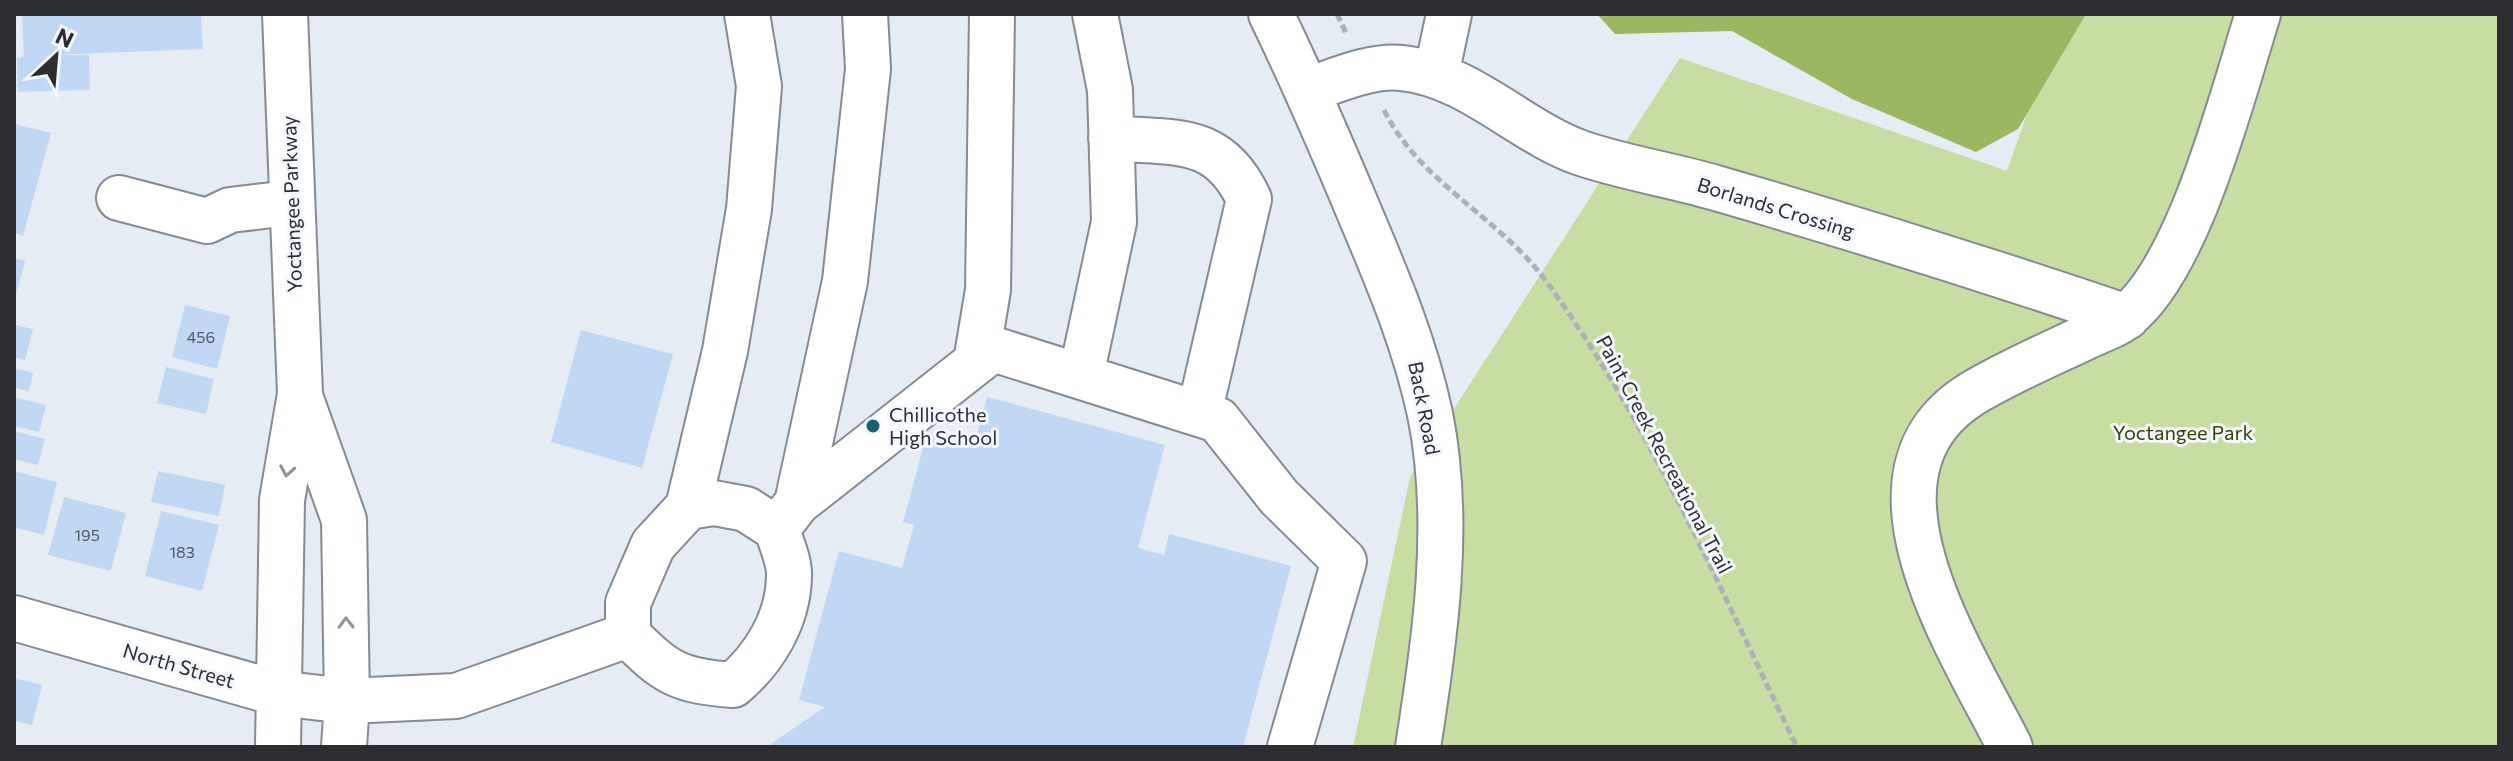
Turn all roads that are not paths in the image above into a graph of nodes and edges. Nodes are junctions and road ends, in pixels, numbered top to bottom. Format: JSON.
{"nodes":[{"id":1,"x":285,"y":14,"type":"edge"},
{"id":2,"x":747,"y":14,"type":"edge"},
{"id":3,"x":865,"y":14,"type":"edge"},
{"id":4,"x":992,"y":14,"type":"edge"},
{"id":5,"x":1095,"y":14,"type":"edge"},
{"id":6,"x":1271,"y":14,"type":"edge"},
{"id":7,"x":1449,"y":14,"type":"edge"},
{"id":8,"x":2258,"y":14,"type":"edge"},
{"id":9,"x":1436,"y":75,"type":"junction"},
{"id":10,"x":1308,"y":90,"type":"junction"},
{"id":11,"x":1111,"y":138,"type":"junction"},
{"id":12,"x":119,"y":198,"type":"dead end"},
{"id":13,"x":290,"y":203,"type":"junction"},
{"id":14,"x":2127,"y":317,"type":"junction"},
{"id":15,"x":976,"y":362,"type":"junction"},
{"id":16,"x":1081,"y":376,"type":"junction"},
{"id":17,"x":300,"y":394,"type":"junction"},
{"id":18,"x":1199,"y":414,"type":"junction"},
{"id":19,"x":688,"y":507,"type":"junction"},
{"id":20,"x":787,"y":516,"type":"junction"},
{"id":21,"x":14,"y":618,"type":"edge"},
{"id":22,"x":628,"y":635,"type":"junction"},
{"id":23,"x":277,"y":693,"type":"junction"},
{"id":24,"x":347,"y":701,"type":"junction"},
{"id":25,"x":278,"y":747,"type":"edge"},
{"id":26,"x":344,"y":747,"type":"edge"},
{"id":27,"x":1290,"y":747,"type":"edge"},
{"id":28,"x":1418,"y":747,"type":"edge"},
{"id":29,"x":2010,"y":747,"type":"edge"}],
"edges":[{"from":1,"to":13,"type":"street","name":"Yoctangee Parkway"},
{"from":2,"to":19,"type":"street"},
{"from":3,"to":20,"type":"street"},
{"from":4,"to":15,"type":"street"},
{"from":5,"to":11,"type":"street"},
{"from":6,"to":10,"type":"street","name":"Back Road"},
{"from":7,"to":9,"type":"street"},
{"from":8,"to":14,"type":"street"},
{"from":9,"to":10,"type":"street","name":"Borlands Crossing"},
{"from":9,"to":14,"type":"street","name":"Borlands Crossing"},
{"from":10,"to":28,"type":"street","name":"Back Road"},
{"from":11,"to":16,"type":"street"},
{"from":11,"to":18,"type":"street"},
{"from":12,"to":13,"type":"street"},
{"from":13,"to":17,"type":"street","name":"Yoctangee Parkway"},
{"from":14,"to":29,"type":"street"},
{"from":15,"to":16,"type":"street"},
{"from":15,"to":20,"type":"street"},
{"from":16,"to":18,"type":"street"},
{"from":17,"to":23,"type":"street","name":"Yoctangee Parkway","one_way":true},
{"from":24,"to":17,"type":"street","name":"Yoctangee Parkway","one_way":true},
{"from":18,"to":27,"type":"street"},
{"from":19,"to":20,"type":"street"},
{"from":19,"to":22,"type":"street"},
{"from":20,"to":22,"type":"street"},
{"from":21,"to":23,"type":"street","name":"North Street"},
{"from":22,"to":24,"type":"street","name":"North Street"},
{"from":23,"to":24,"type":"street","name":"North Street"},
{"from":23,"to":25,"type":"street","name":"Yoctangee Parkway"},
{"from":24,"to":26,"type":"street","name":"Yoctangee Parkway"}]}
